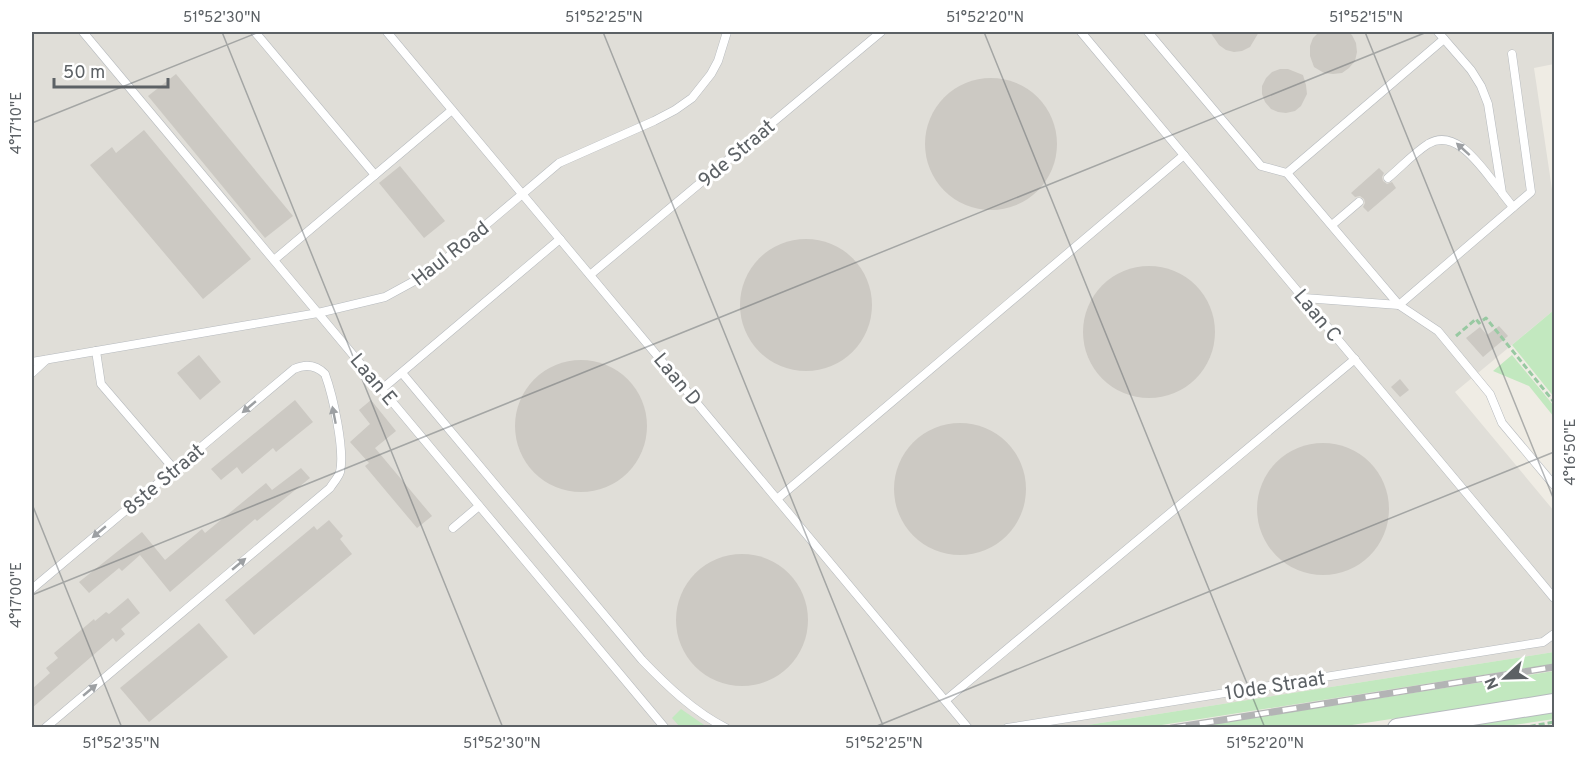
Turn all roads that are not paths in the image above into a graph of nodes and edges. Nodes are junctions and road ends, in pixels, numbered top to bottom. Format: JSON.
{"nodes":[{"id":1,"x":82,"y":32,"type":"edge"},
{"id":2,"x":255,"y":32,"type":"edge"},
{"id":3,"x":387,"y":32,"type":"edge"},
{"id":4,"x":727,"y":32,"type":"edge"},
{"id":5,"x":881,"y":32,"type":"edge"},
{"id":6,"x":1081,"y":32,"type":"edge"},
{"id":7,"x":1148,"y":32,"type":"edge"},
{"id":8,"x":1438,"y":32,"type":"edge"},
{"id":9,"x":1444,"y":39,"type":"junction"},
{"id":10,"x":1512,"y":54,"type":"dead end"},
{"id":11,"x":452,"y":110,"type":"junction"},
{"id":12,"x":1184,"y":155,"type":"junction"},
{"id":13,"x":1287,"y":173,"type":"junction"},
{"id":14,"x":375,"y":175,"type":"junction"},
{"id":15,"x":1388,"y":178,"type":"dead end"},
{"id":16,"x":524,"y":192,"type":"junction"},
{"id":17,"x":1502,"y":193,"type":"junction"},
{"id":18,"x":1359,"y":202,"type":"dead end"},
{"id":19,"x":1513,"y":207,"type":"junction"},
{"id":20,"x":1332,"y":225,"type":"junction"},
{"id":21,"x":560,"y":239,"type":"junction"},
{"id":22,"x":274,"y":260,"type":"junction"},
{"id":23,"x":590,"y":275,"type":"junction"},
{"id":24,"x":1304,"y":298,"type":"junction"},
{"id":25,"x":1399,"y":305,"type":"junction"},
{"id":26,"x":318,"y":313,"type":"junction"},
{"id":27,"x":96,"y":351,"type":"junction"},
{"id":28,"x":1355,"y":359,"type":"junction"},
{"id":29,"x":47,"y":360,"type":"junction"},
{"id":30,"x":32,"y":362,"type":"edge"},
{"id":31,"x":32,"y":373,"type":"edge"},
{"id":32,"x":402,"y":373,"type":"junction"},
{"id":33,"x":382,"y":389,"type":"junction"},
{"id":34,"x":174,"y":469,"type":"junction"},
{"id":35,"x":1554,"y":485,"type":"edge"},
{"id":36,"x":777,"y":499,"type":"junction"},
{"id":37,"x":480,"y":506,"type":"junction"},
{"id":38,"x":453,"y":528,"type":"dead end"},
{"id":39,"x":32,"y":589,"type":"edge"},
{"id":40,"x":1554,"y":598,"type":"edge"},
{"id":41,"x":1554,"y":633,"type":"edge"},
{"id":42,"x":946,"y":700,"type":"junction"},
{"id":43,"x":1554,"y":703,"type":"edge"},
{"id":44,"x":45,"y":728,"type":"edge"},
{"id":45,"x":665,"y":728,"type":"edge"},
{"id":46,"x":726,"y":728,"type":"edge"},
{"id":47,"x":968,"y":728,"type":"edge"},
{"id":48,"x":1006,"y":728,"type":"edge"},
{"id":49,"x":1397,"y":728,"type":"edge"}],
"edges":[{"from":1,"to":22,"type":"lane","name":"Laan E"},
{"from":2,"to":14,"type":"lane"},
{"from":3,"to":11,"type":"lane","name":"Laan D"},
{"from":4,"to":16,"type":"lane","name":"Haul Road"},
{"from":5,"to":23,"type":"lane","name":"9de Straat"},
{"from":6,"to":12,"type":"lane","name":"Laan C"},
{"from":7,"to":13,"type":"lane"},
{"from":8,"to":9,"type":"lane"},
{"from":9,"to":13,"type":"lane"},
{"from":9,"to":17,"type":"lane"},
{"from":10,"to":19,"type":"lane"},
{"from":11,"to":14,"type":"lane"},
{"from":11,"to":16,"type":"lane","name":"Laan D"},
{"from":12,"to":24,"type":"lane","name":"Laan C"},
{"from":12,"to":36,"type":"lane"},
{"from":13,"to":20,"type":"lane"},
{"from":14,"to":22,"type":"lane"},
{"from":17,"to":15,"type":"lane","one_way":true},
{"from":16,"to":21,"type":"lane","name":"Laan D"},
{"from":16,"to":26,"type":"lane","name":"Haul Road"},
{"from":17,"to":19,"type":"lane"},
{"from":18,"to":20,"type":"lane"},
{"from":19,"to":25,"type":"lane"},
{"from":20,"to":25,"type":"lane"},
{"from":21,"to":23,"type":"lane","name":"Laan D"},
{"from":21,"to":32,"type":"lane"},
{"from":22,"to":26,"type":"lane","name":"Laan E"},
{"from":23,"to":36,"type":"lane","name":"Laan D"},
{"from":24,"to":25,"type":"lane"},
{"from":24,"to":28,"type":"lane","name":"Laan C"},
{"from":25,"to":35,"type":"lane"},
{"from":26,"to":27,"type":"lane","name":"Haul Road"},
{"from":26,"to":33,"type":"lane","name":"Laan E"},
{"from":27,"to":29,"type":"lane","name":"Haul Road"},
{"from":27,"to":34,"type":"lane"},
{"from":28,"to":40,"type":"lane","name":"Laan C"},
{"from":28,"to":42,"type":"lane"},
{"from":29,"to":30,"type":"lane","name":"Haul Road"},
{"from":29,"to":31,"type":"lane"},
{"from":32,"to":33,"type":"lane"},
{"from":32,"to":46,"type":"lane"},
{"from":33,"to":37,"type":"lane","name":"Laan E"},
{"from":34,"to":39,"type":"lane","name":"8ste Straat","one_way":true},
{"from":44,"to":34,"type":"lane","name":"8ste Straat","one_way":true},
{"from":36,"to":42,"type":"lane","name":"Laan D"},
{"from":37,"to":38,"type":"lane"},
{"from":37,"to":45,"type":"lane","name":"Laan E"},
{"from":41,"to":48,"type":"lane","name":"10de Straat"},
{"from":42,"to":47,"type":"lane","name":"Laan D"},
{"from":43,"to":49,"type":"street"}]}
